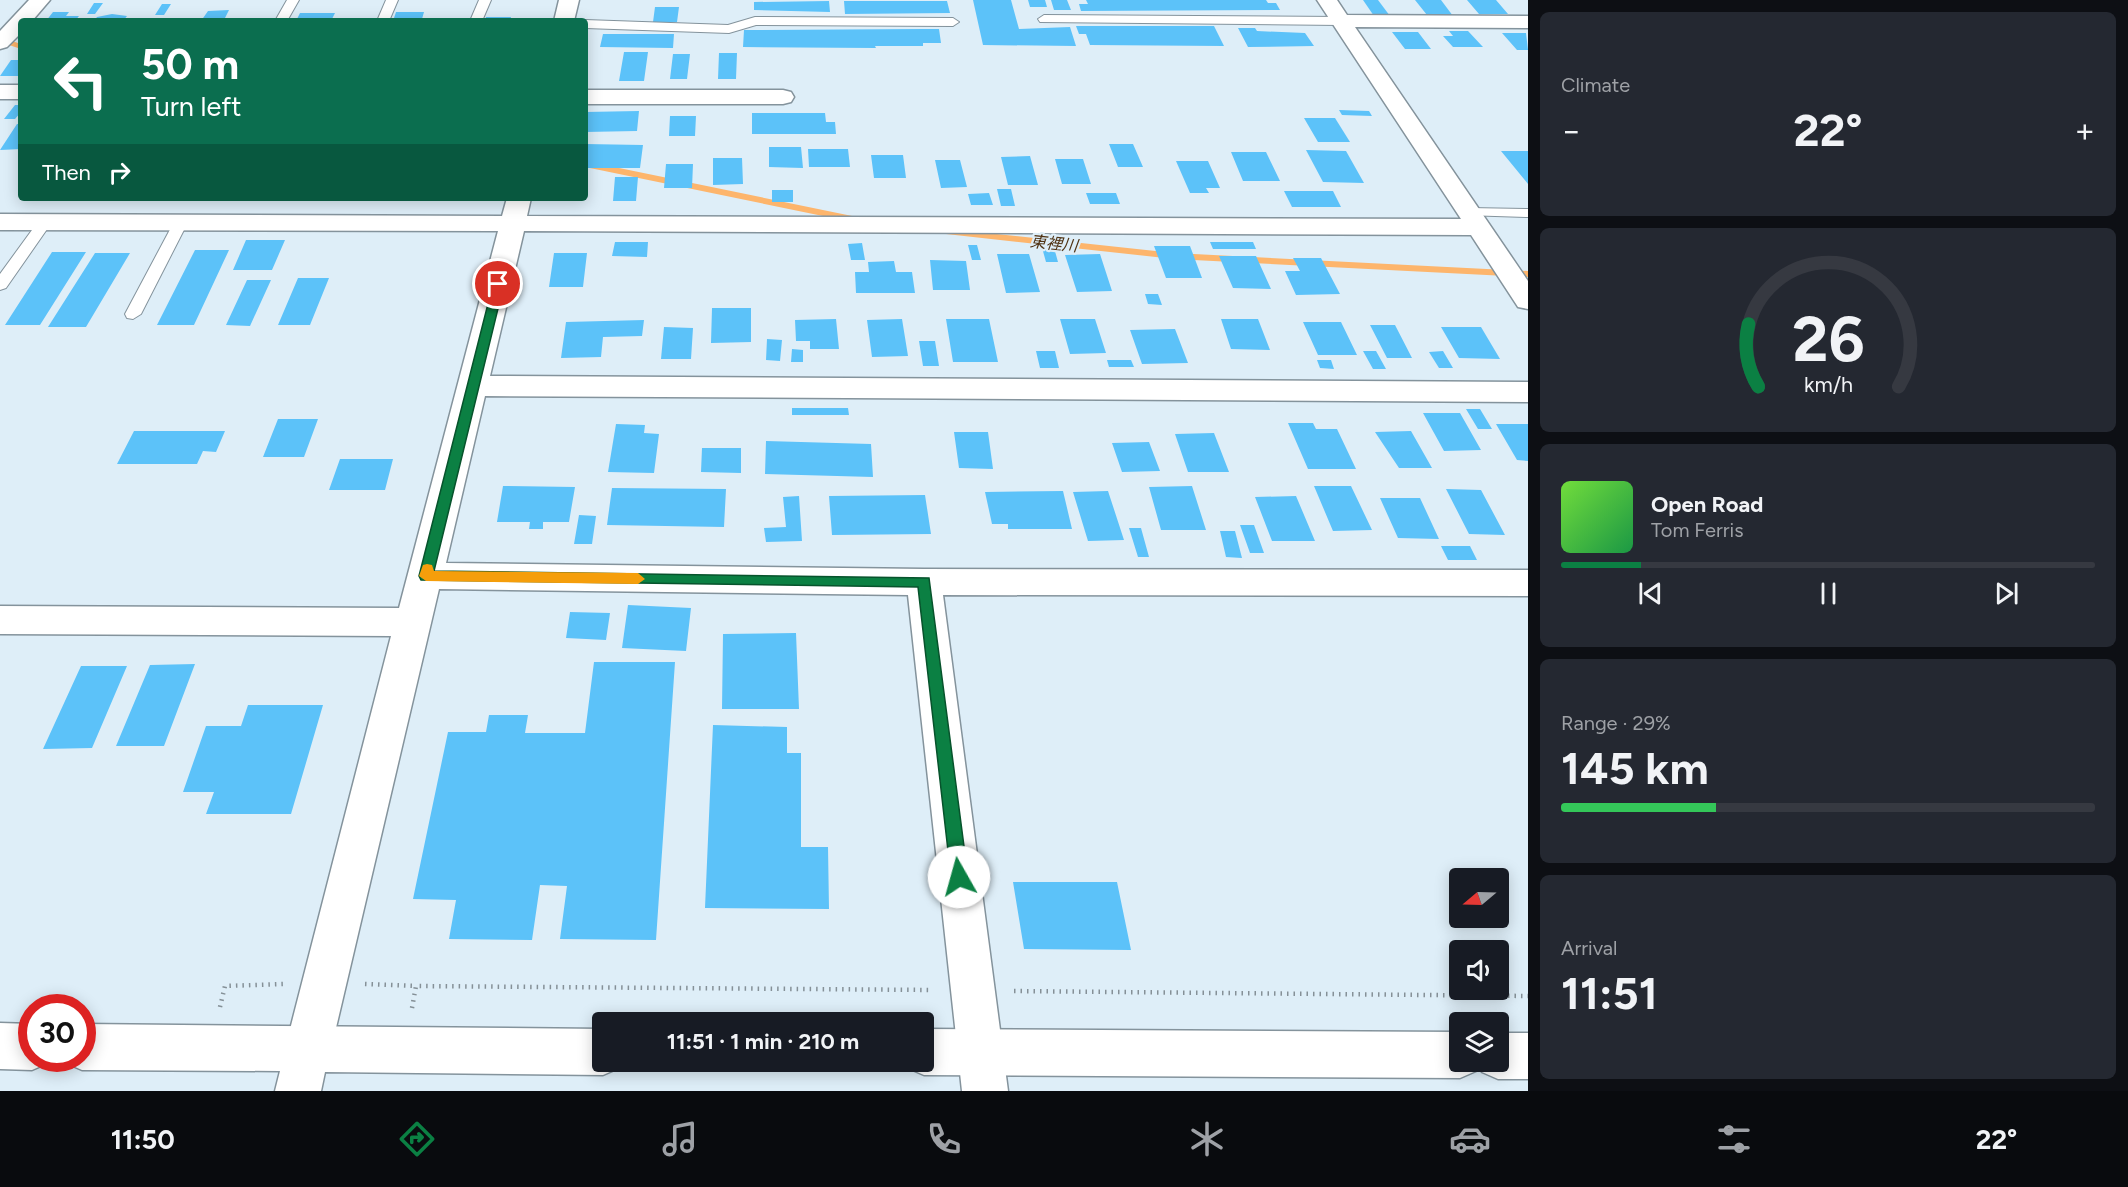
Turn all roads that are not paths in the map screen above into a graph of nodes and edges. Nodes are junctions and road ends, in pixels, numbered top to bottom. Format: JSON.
{"nodes":[{"id":1,"x":40,"y":0,"type":"edge"},
{"id":2,"x":293,"y":0,"type":"edge"},
{"id":3,"x":392,"y":0,"type":"edge"},
{"id":4,"x":484,"y":0,"type":"edge"},
{"id":5,"x":569,"y":0,"type":"edge"},
{"id":6,"x":1327,"y":0,"type":"edge"},
{"id":7,"x":23,"y":18,"type":"edge"},
{"id":8,"x":283,"y":18,"type":"edge"},
{"id":9,"x":384,"y":18,"type":"edge"},
{"id":10,"x":477,"y":18,"type":"edge"},
{"id":11,"x":565,"y":18,"type":"edge"},
{"id":12,"x":1044,"y":19,"type":"dead end"},
{"id":13,"x":1341,"y":21,"type":"junction"},
{"id":14,"x":953,"y":22,"type":"dead end"},
{"id":15,"x":1528,"y":22,"type":"edge"},
{"id":16,"x":18,"y":24,"type":"edge"},
{"id":17,"x":588,"y":24,"type":"edge"},
{"id":18,"x":0,"y":43,"type":"edge"},
{"id":19,"x":0,"y":92,"type":"edge"},
{"id":20,"x":18,"y":92,"type":"edge"},
{"id":21,"x":588,"y":97,"type":"edge"},
{"id":22,"x":783,"y":97,"type":"dead end"},
{"id":23,"x":516,"y":210,"type":"edge"},
{"id":24,"x":1528,"y":213,"type":"edge"},
{"id":25,"x":1474,"y":220,"type":"junction"},
{"id":26,"x":0,"y":222,"type":"edge"},
{"id":27,"x":45,"y":222,"type":"junction"},
{"id":28,"x":181,"y":222,"type":"junction"},
{"id":29,"x":0,"y":285,"type":"edge"},
{"id":30,"x":1528,"y":301,"type":"edge"},
{"id":31,"x":133,"y":314,"type":"dead end"},
{"id":32,"x":473,"y":386,"type":"junction"},
{"id":33,"x":1528,"y":392,"type":"edge"},
{"id":34,"x":426,"y":576,"type":"junction"},
{"id":35,"x":924,"y":582,"type":"junction"},
{"id":36,"x":1528,"y":583,"type":"edge"},
{"id":37,"x":0,"y":620,"type":"edge"},
{"id":38,"x":412,"y":622,"type":"junction"},
{"id":39,"x":0,"y":1046,"type":"edge"},
{"id":40,"x":18,"y":1047,"type":"edge"},
{"id":41,"x":96,"y":1047,"type":"edge"},
{"id":42,"x":308,"y":1049,"type":"junction"},
{"id":43,"x":592,"y":1052,"type":"edge"},
{"id":44,"x":934,"y":1055,"type":"edge"},
{"id":45,"x":1449,"y":1055,"type":"edge"},
{"id":46,"x":1509,"y":1056,"type":"edge"},
{"id":47,"x":1528,"y":1056,"type":"edge"},
{"id":48,"x":982,"y":1072,"type":"edge"},
{"id":49,"x":298,"y":1091,"type":"edge"}],
"edges":[{"from":1,"to":7,"type":"street"},
{"from":2,"to":8,"type":"lane"},
{"from":3,"to":9,"type":"lane"},
{"from":4,"to":10,"type":"lane"},
{"from":5,"to":11,"type":"street"},
{"from":6,"to":13,"type":"street"},
{"from":12,"to":13,"type":"lane"},
{"from":13,"to":15,"type":"street"},
{"from":13,"to":25,"type":"street"},
{"from":14,"to":17,"type":"lane"},
{"from":16,"to":18,"type":"street"},
{"from":19,"to":20,"type":"street"},
{"from":21,"to":22,"type":"street"},
{"from":23,"to":25,"type":"street"},
{"from":23,"to":28,"type":"street"},
{"from":23,"to":32,"type":"street"},
{"from":24,"to":25,"type":"lane"},
{"from":25,"to":30,"type":"street"},
{"from":26,"to":27,"type":"street"},
{"from":27,"to":28,"type":"street"},
{"from":27,"to":29,"type":"lane"},
{"from":28,"to":31,"type":"lane"},
{"from":32,"to":33,"type":"street"},
{"from":32,"to":34,"type":"street"},
{"from":34,"to":35,"type":"street"},
{"from":34,"to":38,"type":"street"},
{"from":35,"to":36,"type":"street"},
{"from":35,"to":48,"type":"street"},
{"from":37,"to":38,"type":"street"},
{"from":38,"to":42,"type":"street"},
{"from":39,"to":40,"type":"street"},
{"from":41,"to":42,"type":"street"},
{"from":42,"to":43,"type":"street"},
{"from":42,"to":49,"type":"street"},
{"from":44,"to":48,"type":"street"},
{"from":45,"to":48,"type":"street"},
{"from":46,"to":47,"type":"street"}]}
